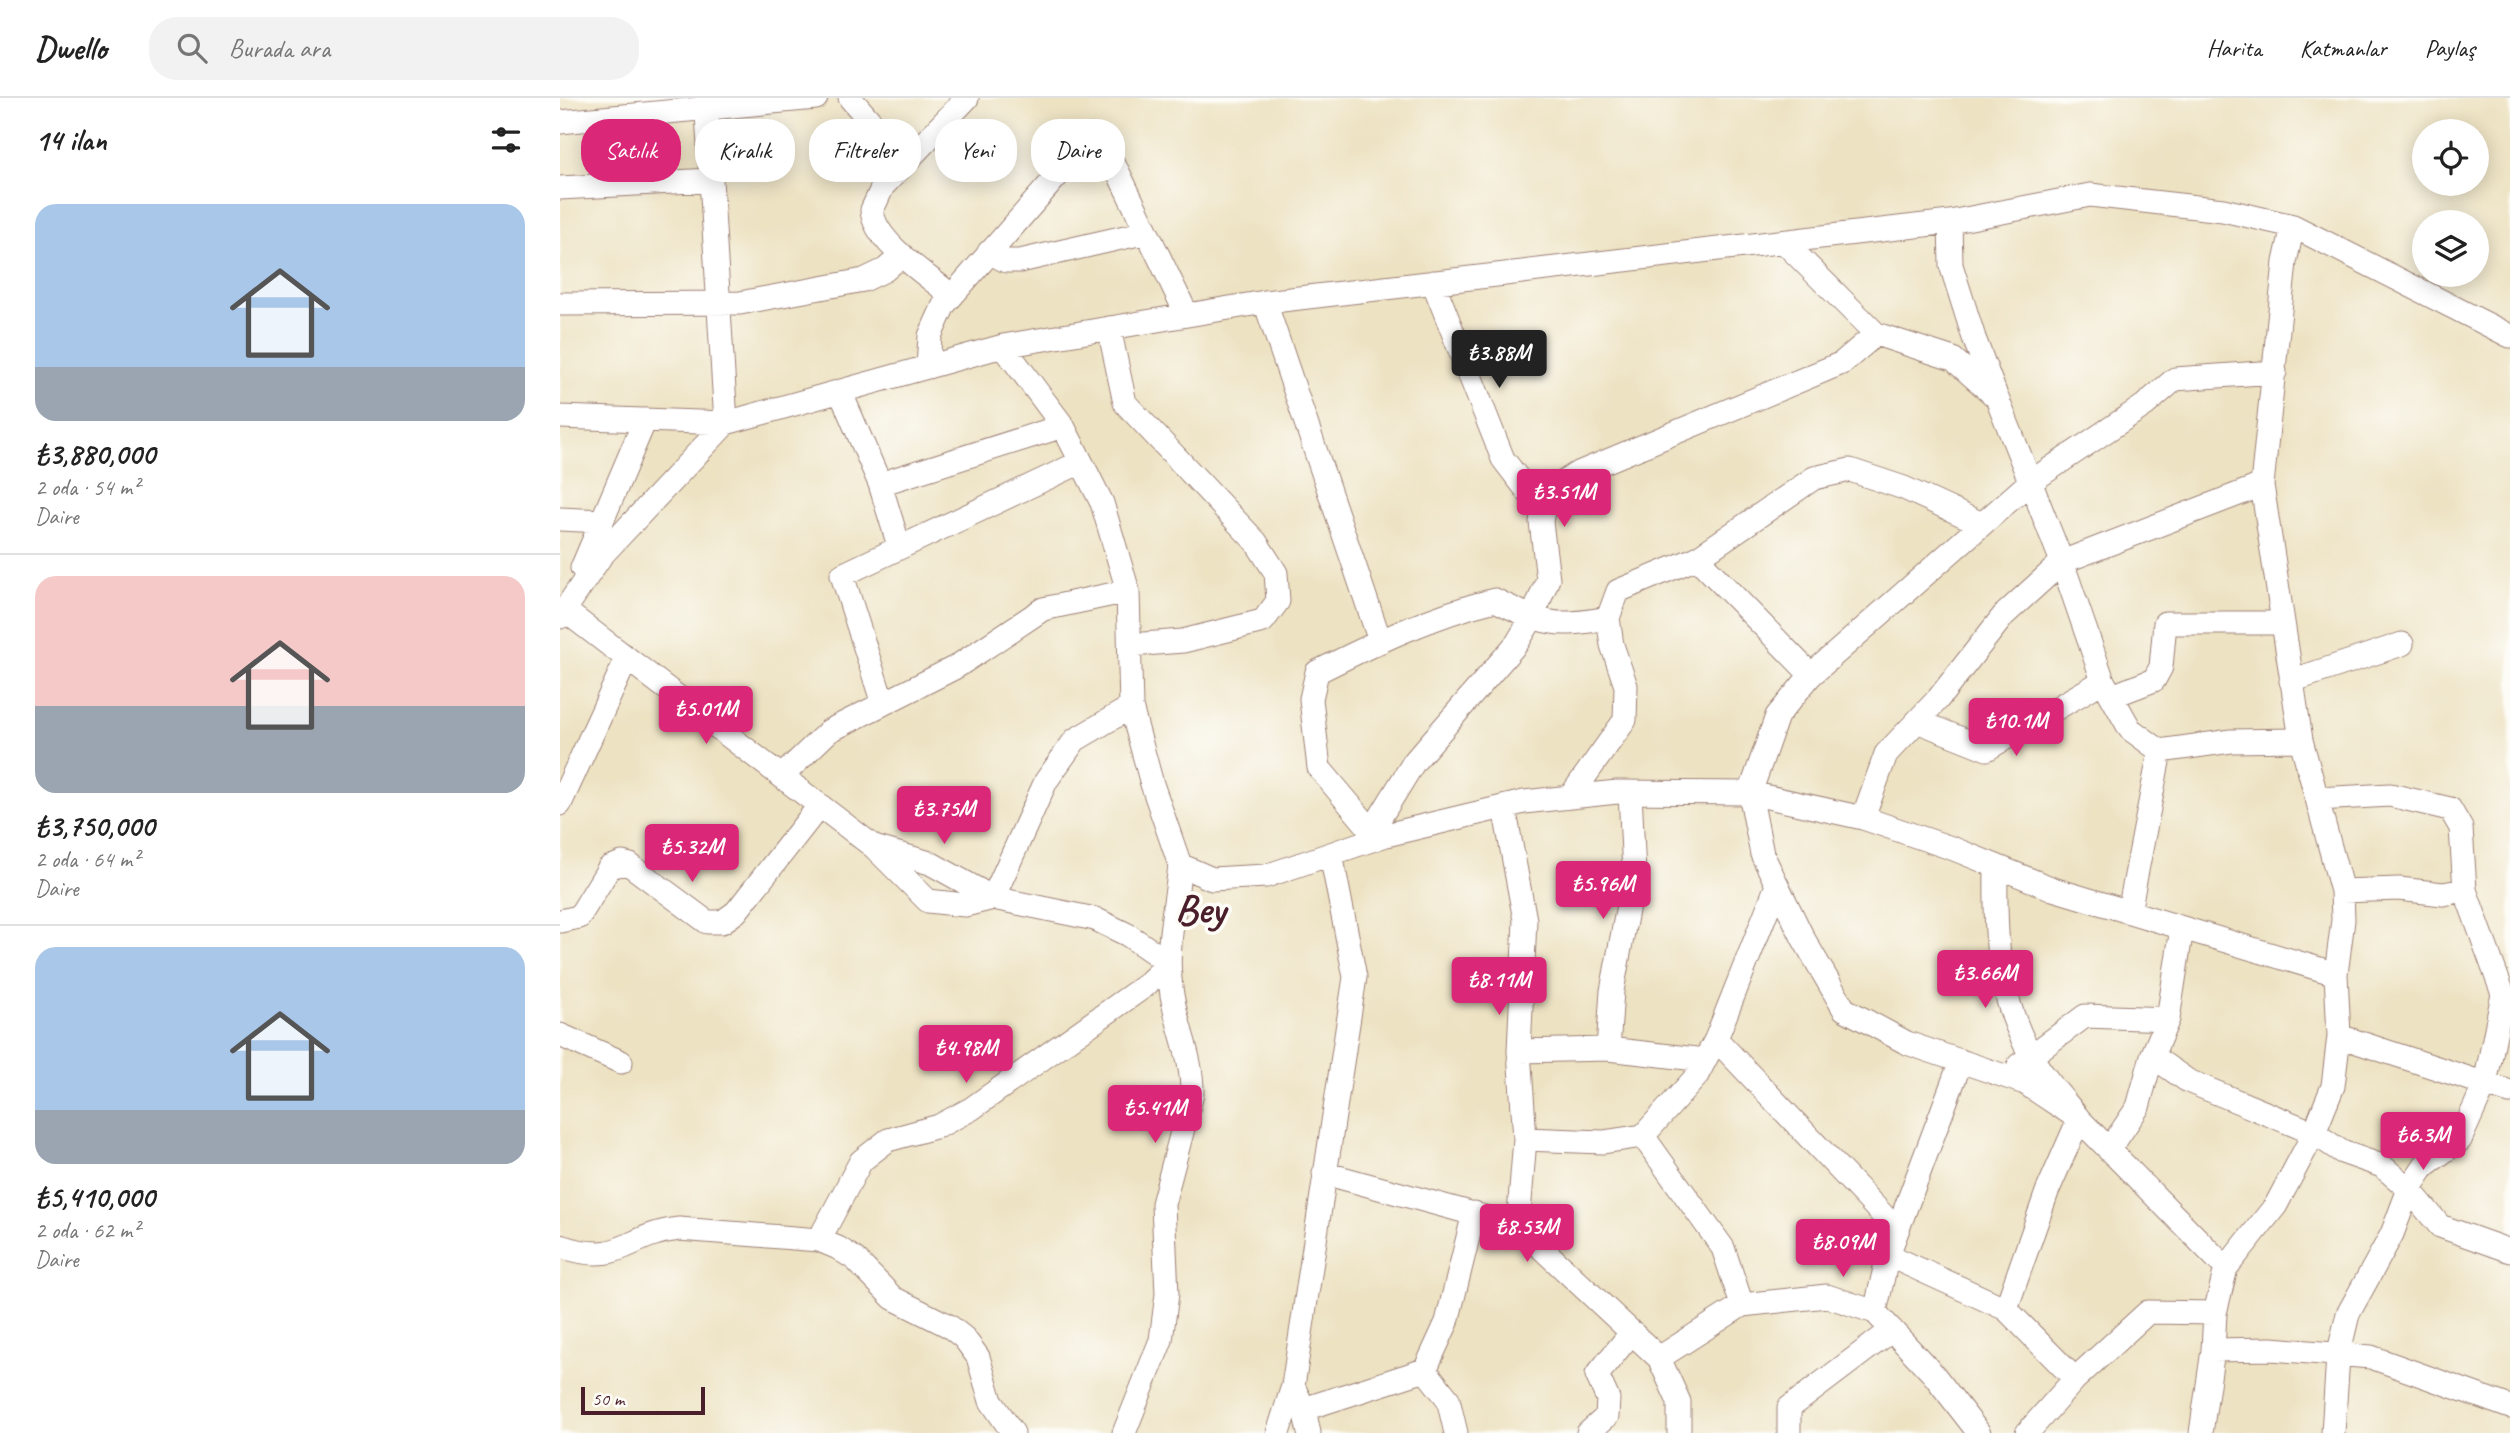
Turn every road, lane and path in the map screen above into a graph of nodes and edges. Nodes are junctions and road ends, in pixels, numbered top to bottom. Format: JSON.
{"nodes":[{"id":1,"x":816,"y":98,"type":"edge"},
{"id":2,"x":850,"y":98,"type":"edge"},
{"id":3,"x":967,"y":98,"type":"edge"},
{"id":4,"x":707,"y":103,"type":"edge"},
{"id":5,"x":868,"y":119,"type":"edge"},
{"id":6,"x":560,"y":122,"type":"edge"},
{"id":7,"x":921,"y":146,"type":"edge"},
{"id":8,"x":695,"y":181,"type":"edge"},
{"id":9,"x":711,"y":182,"type":"edge"},
{"id":10,"x":887,"y":182,"type":"edge"},
{"id":11,"x":560,"y":188,"type":"edge"},
{"id":12,"x":1950,"y":222,"type":"junction"},
{"id":13,"x":2293,"y":226,"type":"junction"},
{"id":14,"x":1147,"y":232,"type":"junction"},
{"id":15,"x":1784,"y":242,"type":"junction"},
{"id":16,"x":989,"y":252,"type":"junction"},
{"id":17,"x":902,"y":255,"type":"junction"},
{"id":18,"x":1433,"y":282,"type":"junction"},
{"id":19,"x":951,"y":295,"type":"junction"},
{"id":20,"x":719,"y":301,"type":"junction"},
{"id":21,"x":1265,"y":302,"type":"junction"},
{"id":22,"x":560,"y":304,"type":"edge"},
{"id":23,"x":1187,"y":315,"type":"junction"},
{"id":24,"x":1109,"y":328,"type":"junction"},
{"id":25,"x":1876,"y":334,"type":"junction"},
{"id":26,"x":2510,"y":336,"type":"edge"},
{"id":27,"x":1003,"y":346,"type":"junction"},
{"id":28,"x":928,"y":367,"type":"junction"},
{"id":29,"x":2275,"y":372,"type":"junction"},
{"id":30,"x":840,"y":391,"type":"junction"},
{"id":31,"x":1997,"y":398,"type":"junction"},
{"id":32,"x":560,"y":417,"type":"edge"},
{"id":33,"x":645,"y":420,"type":"junction"},
{"id":34,"x":726,"y":423,"type":"junction"},
{"id":35,"x":1063,"y":426,"type":"junction"},
{"id":36,"x":1081,"y":462,"type":"junction"},
{"id":37,"x":2029,"y":483,"type":"junction"},
{"id":38,"x":880,"y":484,"type":"junction"},
{"id":39,"x":2262,"y":485,"type":"junction"},
{"id":40,"x":1543,"y":511,"type":"junction"},
{"id":41,"x":560,"y":519,"type":"edge"},
{"id":42,"x":602,"y":521,"type":"junction"},
{"id":43,"x":1982,"y":524,"type":"junction"},
{"id":44,"x":899,"y":546,"type":"junction"},
{"id":45,"x":1698,"y":558,"type":"junction"},
{"id":46,"x":2062,"y":562,"type":"junction"},
{"id":47,"x":1128,"y":591,"type":"junction"},
{"id":48,"x":562,"y":613,"type":"edge"},
{"id":49,"x":1532,"y":618,"type":"junction"},
{"id":50,"x":1608,"y":618,"type":"junction"},
{"id":51,"x":2283,"y":623,"type":"junction"},
{"id":52,"x":1380,"y":641,"type":"junction"},
{"id":53,"x":2402,"y":644,"type":"dead end"},
{"id":54,"x":1130,"y":645,"type":"junction"},
{"id":55,"x":627,"y":658,"type":"junction"},
{"id":56,"x":1811,"y":675,"type":"junction"},
{"id":57,"x":2291,"y":681,"type":"junction"},
{"id":58,"x":2107,"y":688,"type":"junction"},
{"id":59,"x":883,"y":704,"type":"junction"},
{"id":60,"x":1131,"y":707,"type":"junction"},
{"id":61,"x":1917,"y":721,"type":"junction"},
{"id":62,"x":2301,"y":740,"type":"junction"},
{"id":63,"x":2160,"y":751,"type":"junction"},
{"id":64,"x":782,"y":776,"type":"junction"},
{"id":65,"x":1630,"y":793,"type":"junction"},
{"id":66,"x":1750,"y":793,"type":"junction"},
{"id":67,"x":1570,"y":797,"type":"junction"},
{"id":68,"x":2318,"y":799,"type":"junction"},
{"id":69,"x":560,"y":804,"type":"edge"},
{"id":70,"x":820,"y":805,"type":"junction"},
{"id":71,"x":1504,"y":807,"type":"junction"},
{"id":72,"x":1863,"y":818,"type":"junction"},
{"id":73,"x":1368,"y":837,"type":"junction"},
{"id":74,"x":874,"y":847,"type":"junction"},
{"id":75,"x":1331,"y":854,"type":"junction"},
{"id":76,"x":1180,"y":864,"type":"junction"},
{"id":77,"x":1996,"y":866,"type":"junction"},
{"id":78,"x":1777,"y":886,"type":"junction"},
{"id":79,"x":2465,"y":890,"type":"junction"},
{"id":80,"x":2342,"y":891,"type":"junction"},
{"id":81,"x":993,"y":898,"type":"junction"},
{"id":82,"x":2129,"y":912,"type":"junction"},
{"id":83,"x":560,"y":921,"type":"edge"},
{"id":84,"x":2182,"y":928,"type":"junction"},
{"id":85,"x":1169,"y":963,"type":"junction"},
{"id":86,"x":2336,"y":974,"type":"junction"},
{"id":87,"x":2168,"y":1018,"type":"junction"},
{"id":88,"x":560,"y":1034,"type":"edge"},
{"id":89,"x":2339,"y":1036,"type":"junction"},
{"id":90,"x":1716,"y":1039,"type":"junction"},
{"id":91,"x":1608,"y":1049,"type":"junction"},
{"id":92,"x":1520,"y":1051,"type":"junction"},
{"id":93,"x":2152,"y":1056,"type":"junction"},
{"id":94,"x":2031,"y":1057,"type":"junction"},
{"id":95,"x":1705,"y":1060,"type":"junction"},
{"id":96,"x":1961,"y":1061,"type":"junction"},
{"id":97,"x":621,"y":1062,"type":"dead end"},
{"id":98,"x":2004,"y":1076,"type":"junction"},
{"id":99,"x":2485,"y":1084,"type":"junction"},
{"id":100,"x":2510,"y":1092,"type":"edge"},
{"id":101,"x":2079,"y":1119,"type":"junction"},
{"id":102,"x":2314,"y":1133,"type":"junction"},
{"id":103,"x":1643,"y":1136,"type":"junction"},
{"id":104,"x":1525,"y":1139,"type":"junction"},
{"id":105,"x":2109,"y":1150,"type":"junction"},
{"id":106,"x":1324,"y":1173,"type":"junction"},
{"id":107,"x":2409,"y":1189,"type":"junction"},
{"id":108,"x":1474,"y":1213,"type":"junction"},
{"id":109,"x":1518,"y":1226,"type":"junction"},
{"id":110,"x":1897,"y":1230,"type":"junction"},
{"id":111,"x":819,"y":1240,"type":"junction"},
{"id":112,"x":560,"y":1246,"type":"edge"},
{"id":113,"x":2510,"y":1251,"type":"edge"},
{"id":114,"x":1888,"y":1255,"type":"junction"},
{"id":115,"x":2226,"y":1268,"type":"junction"},
{"id":116,"x":1742,"y":1305,"type":"junction"},
{"id":117,"x":2006,"y":1309,"type":"junction"},
{"id":118,"x":1875,"y":1312,"type":"junction"},
{"id":119,"x":2215,"y":1313,"type":"junction"},
{"id":120,"x":1892,"y":1330,"type":"junction"},
{"id":121,"x":1632,"y":1332,"type":"junction"},
{"id":122,"x":2213,"y":1350,"type":"junction"},
{"id":123,"x":2338,"y":1356,"type":"junction"},
{"id":124,"x":1659,"y":1358,"type":"junction"},
{"id":125,"x":1425,"y":1370,"type":"junction"},
{"id":126,"x":2076,"y":1379,"type":"junction"},
{"id":127,"x":1293,"y":1386,"type":"junction"},
{"id":128,"x":2510,"y":1407,"type":"edge"},
{"id":129,"x":1304,"y":1409,"type":"junction"},
{"id":130,"x":1013,"y":1433,"type":"edge"},
{"id":131,"x":1124,"y":1433,"type":"edge"},
{"id":132,"x":1278,"y":1433,"type":"edge"},
{"id":133,"x":1309,"y":1433,"type":"edge"},
{"id":134,"x":1457,"y":1433,"type":"edge"},
{"id":135,"x":1588,"y":1433,"type":"edge"},
{"id":136,"x":1679,"y":1433,"type":"edge"},
{"id":137,"x":1789,"y":1433,"type":"edge"},
{"id":138,"x":1979,"y":1433,"type":"edge"},
{"id":139,"x":2027,"y":1433,"type":"edge"},
{"id":140,"x":2201,"y":1433,"type":"edge"},
{"id":141,"x":2333,"y":1433,"type":"edge"}],
"edges":[{"from":1,"to":4,"type":"street"},
{"from":2,"to":5,"type":"street"},
{"from":3,"to":7,"type":"street"},
{"from":4,"to":6,"type":"street"},
{"from":8,"to":11,"type":"street"},
{"from":9,"to":20,"type":"street"},
{"from":10,"to":17,"type":"street"},
{"from":12,"to":13,"type":"street"},
{"from":12,"to":15,"type":"street"},
{"from":12,"to":31,"type":"street"},
{"from":13,"to":26,"type":"street"},
{"from":13,"to":29,"type":"street"},
{"from":14,"to":16,"type":"street"},
{"from":14,"to":16,"type":"street"},
{"from":14,"to":23,"type":"street"},
{"from":15,"to":18,"type":"street"},
{"from":15,"to":25,"type":"street"},
{"from":16,"to":19,"type":"street"},
{"from":17,"to":19,"type":"street"},
{"from":17,"to":20,"type":"street"},
{"from":18,"to":21,"type":"street"},
{"from":18,"to":40,"type":"street"},
{"from":19,"to":28,"type":"street"},
{"from":20,"to":22,"type":"street"},
{"from":20,"to":34,"type":"street"},
{"from":21,"to":23,"type":"street"},
{"from":21,"to":52,"type":"street"},
{"from":23,"to":24,"type":"street"},
{"from":24,"to":27,"type":"street"},
{"from":24,"to":54,"type":"street"},
{"from":25,"to":31,"type":"street"},
{"from":25,"to":40,"type":"street"},
{"from":27,"to":28,"type":"street"},
{"from":27,"to":35,"type":"street"},
{"from":28,"to":30,"type":"street"},
{"from":29,"to":37,"type":"street"},
{"from":29,"to":39,"type":"street"},
{"from":30,"to":34,"type":"street"},
{"from":30,"to":38,"type":"street"},
{"from":31,"to":37,"type":"street"},
{"from":32,"to":33,"type":"street"},
{"from":33,"to":34,"type":"street"},
{"from":33,"to":42,"type":"street"},
{"from":34,"to":48,"type":"street"},
{"from":35,"to":36,"type":"street"},
{"from":35,"to":38,"type":"street"},
{"from":36,"to":44,"type":"street"},
{"from":36,"to":47,"type":"street"},
{"from":37,"to":43,"type":"street"},
{"from":37,"to":46,"type":"street"},
{"from":38,"to":44,"type":"street"},
{"from":39,"to":46,"type":"street"},
{"from":39,"to":51,"type":"street"},
{"from":40,"to":49,"type":"street"},
{"from":41,"to":42,"type":"street"},
{"from":42,"to":48,"type":"street"},
{"from":43,"to":45,"type":"street"},
{"from":43,"to":56,"type":"street"},
{"from":44,"to":59,"type":"street"},
{"from":45,"to":50,"type":"street"},
{"from":45,"to":56,"type":"street"},
{"from":46,"to":58,"type":"street"},
{"from":46,"to":61,"type":"street"},
{"from":47,"to":54,"type":"street"},
{"from":47,"to":59,"type":"street"},
{"from":48,"to":55,"type":"street"},
{"from":49,"to":50,"type":"street"},
{"from":49,"to":52,"type":"street"},
{"from":49,"to":73,"type":"street"},
{"from":50,"to":67,"type":"street"},
{"from":51,"to":57,"type":"street"},
{"from":51,"to":58,"type":"street"},
{"from":52,"to":73,"type":"street"},
{"from":53,"to":57,"type":"street"},
{"from":54,"to":60,"type":"street"},
{"from":55,"to":64,"type":"street"},
{"from":55,"to":69,"type":"street"},
{"from":56,"to":66,"type":"street"},
{"from":57,"to":62,"type":"street"},
{"from":58,"to":61,"type":"street"},
{"from":58,"to":63,"type":"street"},
{"from":59,"to":64,"type":"street"},
{"from":60,"to":76,"type":"street"},
{"from":60,"to":81,"type":"street"},
{"from":61,"to":72,"type":"street"},
{"from":62,"to":63,"type":"street"},
{"from":62,"to":68,"type":"street"},
{"from":63,"to":82,"type":"street"},
{"from":64,"to":70,"type":"street"},
{"from":65,"to":66,"type":"street"},
{"from":65,"to":67,"type":"street"},
{"from":65,"to":91,"type":"street"},
{"from":66,"to":72,"type":"street"},
{"from":66,"to":78,"type":"street"},
{"from":67,"to":71,"type":"street"},
{"from":68,"to":79,"type":"street"},
{"from":68,"to":80,"type":"street"},
{"from":70,"to":74,"type":"street"},
{"from":70,"to":83,"type":"street"},
{"from":71,"to":73,"type":"street"},
{"from":71,"to":92,"type":"street"},
{"from":72,"to":77,"type":"street"},
{"from":73,"to":75,"type":"street"},
{"from":74,"to":81,"type":"street"},
{"from":74,"to":81,"type":"street"},
{"from":75,"to":76,"type":"street"},
{"from":75,"to":106,"type":"street"},
{"from":76,"to":85,"type":"street"},
{"from":77,"to":82,"type":"street"},
{"from":77,"to":94,"type":"street"},
{"from":78,"to":90,"type":"street"},
{"from":78,"to":96,"type":"street"},
{"from":79,"to":80,"type":"street"},
{"from":79,"to":99,"type":"street"},
{"from":80,"to":86,"type":"street"},
{"from":81,"to":85,"type":"street"},
{"from":82,"to":84,"type":"street"},
{"from":84,"to":86,"type":"street"},
{"from":84,"to":87,"type":"street"},
{"from":85,"to":111,"type":"street"},
{"from":85,"to":131,"type":"street"},
{"from":86,"to":89,"type":"street"},
{"from":87,"to":93,"type":"street"},
{"from":87,"to":94,"type":"street"},
{"from":88,"to":97,"type":"street"},
{"from":89,"to":99,"type":"street"},
{"from":89,"to":102,"type":"street"},
{"from":90,"to":95,"type":"street"},
{"from":90,"to":110,"type":"street"},
{"from":91,"to":92,"type":"street"},
{"from":91,"to":95,"type":"street"},
{"from":92,"to":104,"type":"street"},
{"from":93,"to":102,"type":"street"},
{"from":93,"to":105,"type":"street"},
{"from":94,"to":98,"type":"street"},
{"from":94,"to":101,"type":"street"},
{"from":95,"to":103,"type":"street"},
{"from":96,"to":98,"type":"street"},
{"from":96,"to":110,"type":"street"},
{"from":98,"to":101,"type":"street"},
{"from":99,"to":100,"type":"street"},
{"from":99,"to":107,"type":"street"},
{"from":101,"to":105,"type":"street"},
{"from":101,"to":117,"type":"street"},
{"from":102,"to":107,"type":"street"},
{"from":102,"to":115,"type":"street"},
{"from":103,"to":104,"type":"street"},
{"from":103,"to":116,"type":"street"},
{"from":104,"to":109,"type":"street"},
{"from":105,"to":115,"type":"street"},
{"from":106,"to":108,"type":"street"},
{"from":106,"to":127,"type":"street"},
{"from":107,"to":113,"type":"street"},
{"from":107,"to":123,"type":"street"},
{"from":108,"to":109,"type":"street"},
{"from":108,"to":125,"type":"street"},
{"from":109,"to":121,"type":"street"},
{"from":110,"to":114,"type":"street"},
{"from":111,"to":112,"type":"street"},
{"from":111,"to":130,"type":"street"},
{"from":114,"to":117,"type":"street"},
{"from":114,"to":118,"type":"street"},
{"from":115,"to":119,"type":"street"},
{"from":116,"to":118,"type":"street"},
{"from":116,"to":124,"type":"street"},
{"from":117,"to":126,"type":"street"},
{"from":118,"to":120,"type":"street"},
{"from":119,"to":122,"type":"street"},
{"from":119,"to":126,"type":"street"},
{"from":120,"to":137,"type":"street"},
{"from":120,"to":138,"type":"street"},
{"from":121,"to":124,"type":"street"},
{"from":121,"to":135,"type":"street"},
{"from":122,"to":123,"type":"street"},
{"from":122,"to":140,"type":"street"},
{"from":123,"to":128,"type":"street"},
{"from":123,"to":141,"type":"street"},
{"from":124,"to":136,"type":"street"},
{"from":125,"to":129,"type":"street"},
{"from":125,"to":134,"type":"street"},
{"from":126,"to":139,"type":"street"},
{"from":127,"to":129,"type":"street"},
{"from":127,"to":132,"type":"street"},
{"from":129,"to":133,"type":"street"}]}
